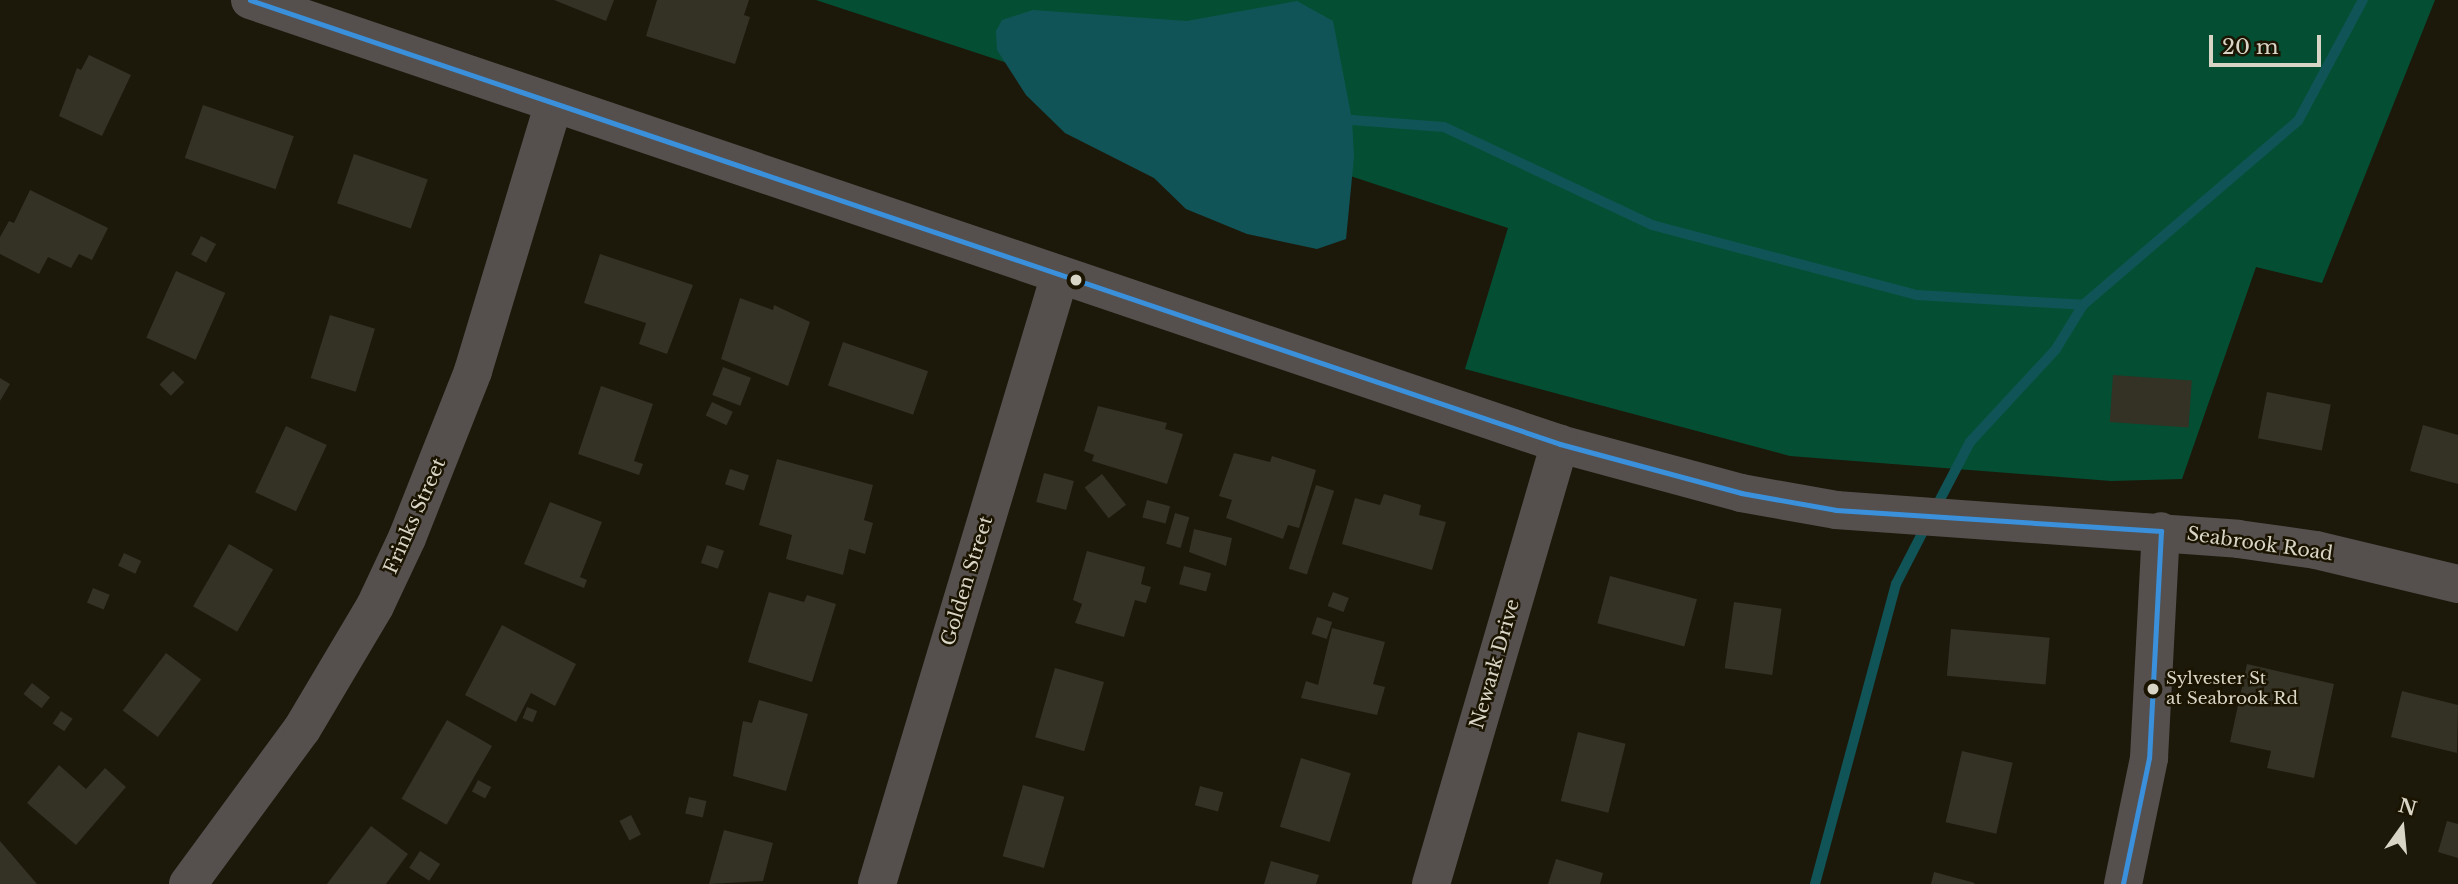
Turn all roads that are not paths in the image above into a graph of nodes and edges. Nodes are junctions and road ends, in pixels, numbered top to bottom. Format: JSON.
{"nodes":[{"id":1,"x":250,"y":0,"type":"edge"},
{"id":2,"x":553,"y":106,"type":"junction"},
{"id":3,"x":1059,"y":278,"type":"junction"},
{"id":4,"x":1560,"y":444,"type":"junction"},
{"id":5,"x":2161,"y":531,"type":"junction"},
{"id":6,"x":2458,"y":584,"type":"edge"},
{"id":7,"x":188,"y":884,"type":"edge"},
{"id":8,"x":877,"y":884,"type":"edge"},
{"id":9,"x":1431,"y":884,"type":"edge"},
{"id":10,"x":2123,"y":884,"type":"edge"}],
"edges":[{"from":1,"to":2,"type":"street","name":"Seabrook Road"},
{"from":2,"to":3,"type":"street","name":"Seabrook Road"},
{"from":2,"to":7,"type":"street","name":"Frinks Street"},
{"from":3,"to":4,"type":"street","name":"Seabrook Road"},
{"from":3,"to":8,"type":"street","name":"Golden Street"},
{"from":4,"to":5,"type":"street","name":"Seabrook Road"},
{"from":4,"to":9,"type":"street","name":"Newark Drive"},
{"from":5,"to":6,"type":"street","name":"Seabrook Road"},
{"from":5,"to":10,"type":"street"}]}
